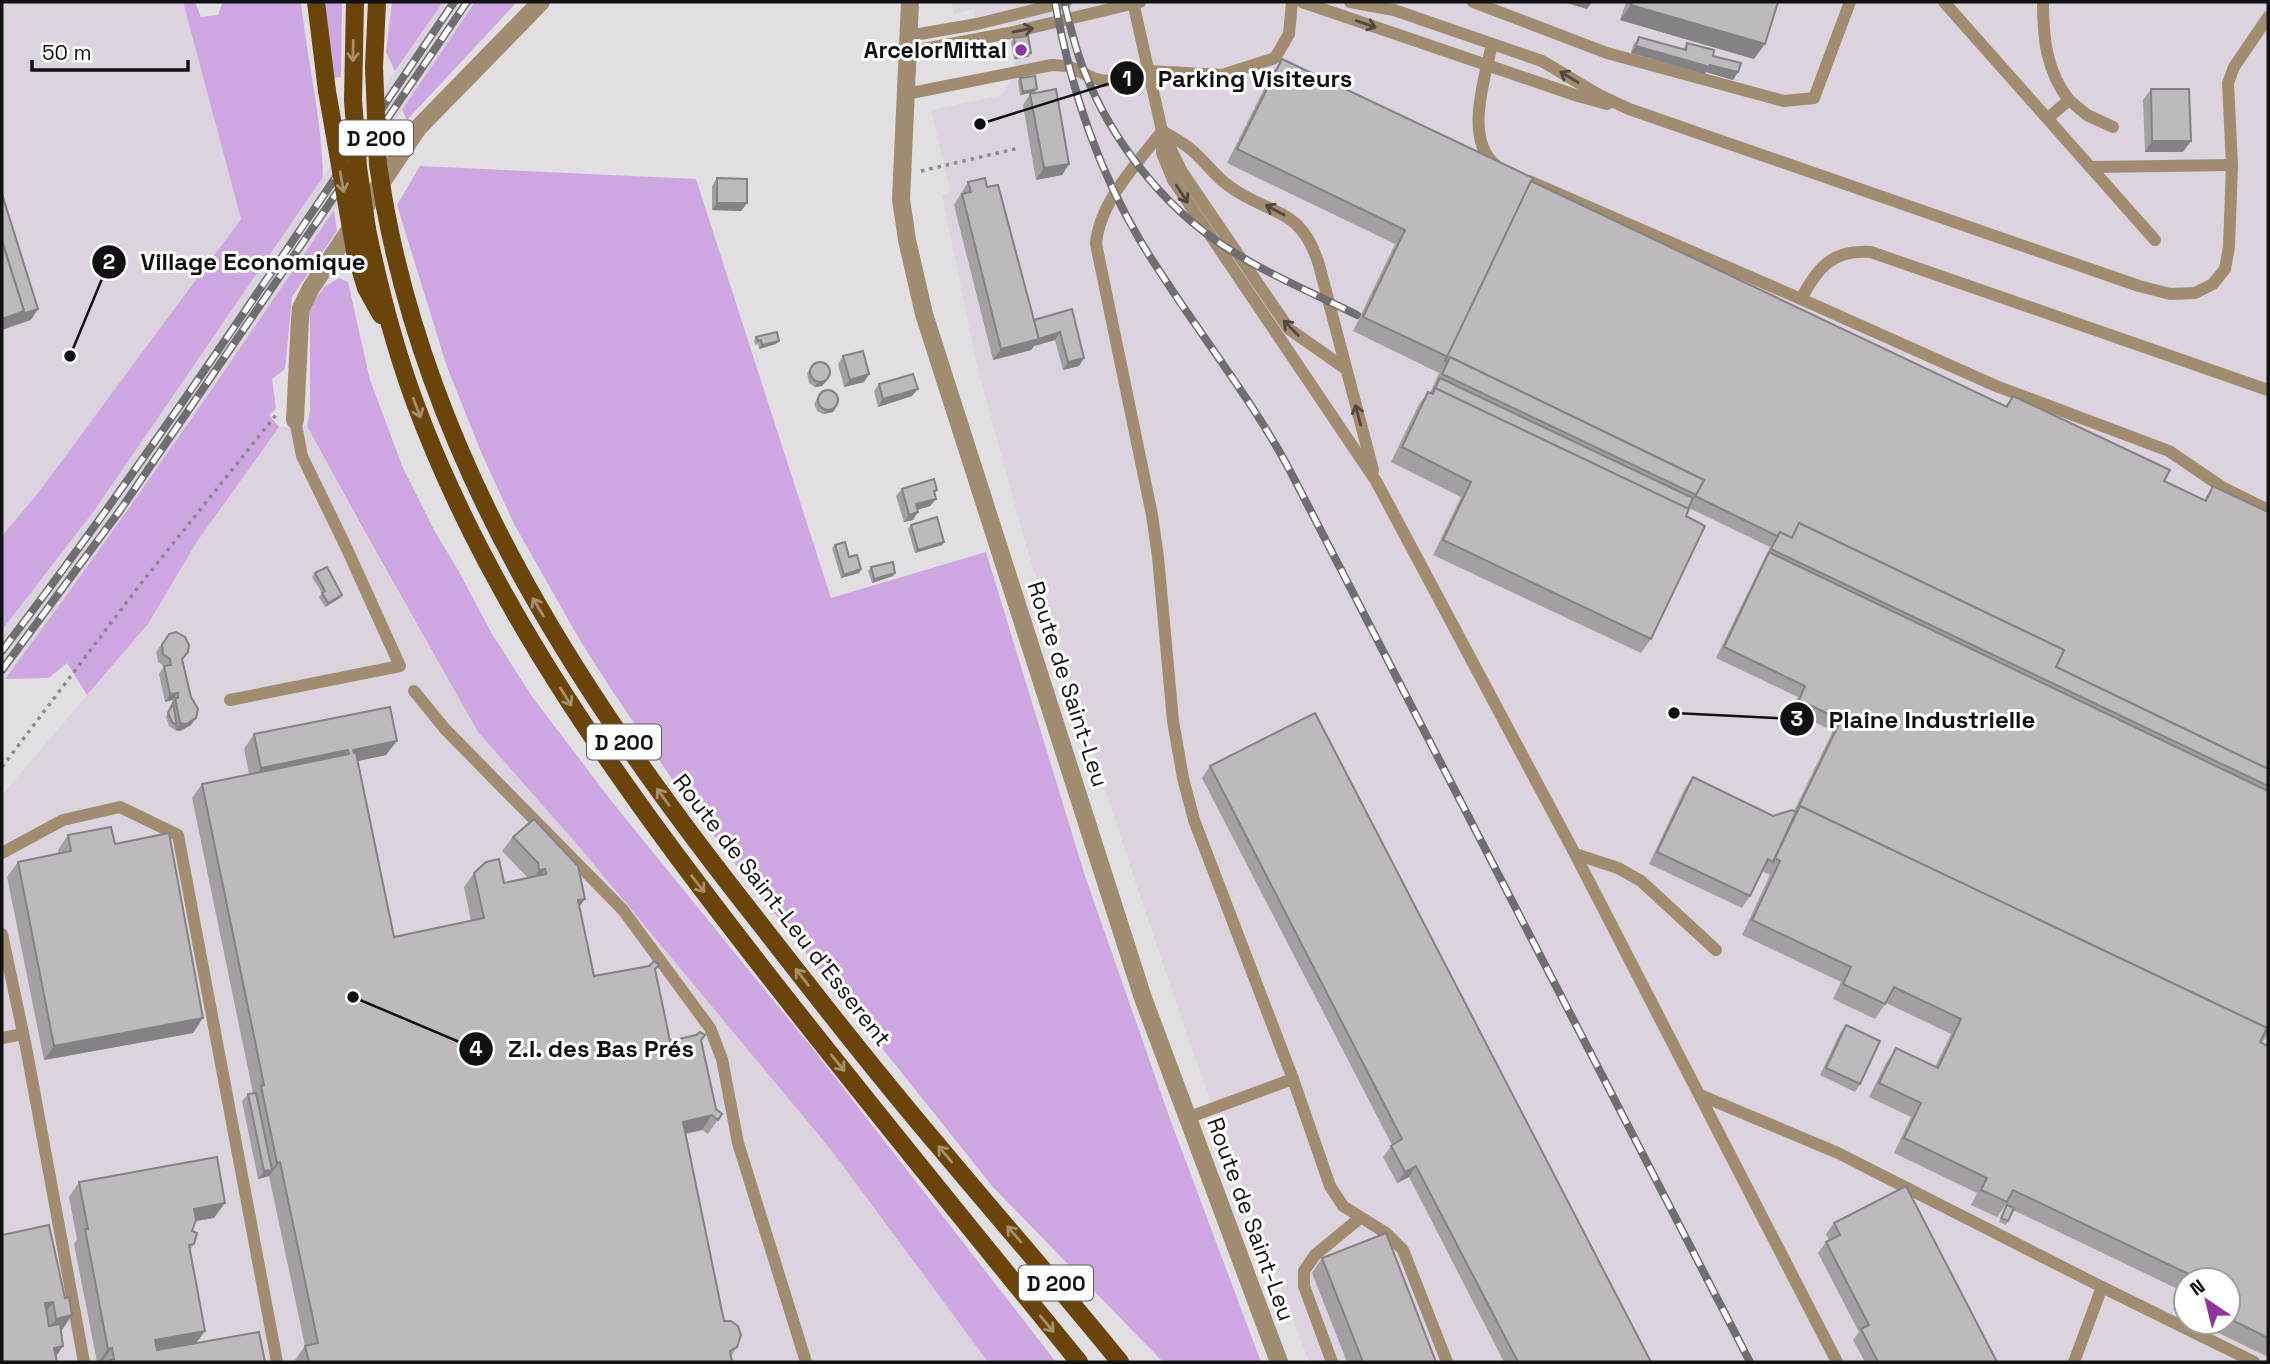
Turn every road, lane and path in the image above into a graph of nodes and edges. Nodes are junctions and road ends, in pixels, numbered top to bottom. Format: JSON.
{"nodes":[{"id":1,"x":316,"y":2,"type":"edge"},
{"id":2,"x":355,"y":2,"type":"edge"},
{"id":3,"x":377,"y":2,"type":"edge"},
{"id":4,"x":541,"y":2,"type":"edge"},
{"id":5,"x":910,"y":2,"type":"edge"},
{"id":6,"x":1066,"y":2,"type":"edge"},
{"id":7,"x":1292,"y":2,"type":"edge"},
{"id":8,"x":1302,"y":2,"type":"edge"},
{"id":9,"x":1350,"y":2,"type":"edge"},
{"id":10,"x":1473,"y":2,"type":"edge"},
{"id":11,"x":1850,"y":2,"type":"edge"},
{"id":12,"x":1944,"y":2,"type":"edge"},
{"id":13,"x":2043,"y":2,"type":"edge"},
{"id":14,"x":1135,"y":3,"type":"edge"},
{"id":15,"x":2268,"y":17,"type":"edge"},
{"id":16,"x":908,"y":44,"type":"junction"},
{"id":17,"x":1492,"y":44,"type":"junction"},
{"id":18,"x":1488,"y":65,"type":"junction"},
{"id":19,"x":1149,"y":71,"type":"junction"},
{"id":20,"x":906,"y":94,"type":"junction"},
{"id":21,"x":2069,"y":100,"type":"junction"},
{"id":22,"x":1629,"y":109,"type":"junction"},
{"id":23,"x":2048,"y":118,"type":"junction"},
{"id":24,"x":2113,"y":127,"type":"dead end"},
{"id":25,"x":1162,"y":131,"type":"junction"},
{"id":26,"x":1019,"y":148,"type":"dead end"},
{"id":27,"x":2232,"y":165,"type":"junction"},
{"id":28,"x":2092,"y":167,"type":"junction"},
{"id":29,"x":1507,"y":171,"type":"edge"},
{"id":30,"x":902,"y":176,"type":"junction"},
{"id":31,"x":1519,"y":177,"type":"edge"},
{"id":32,"x":2155,"y":240,"type":"dead end"},
{"id":33,"x":1801,"y":299,"type":"junction"},
{"id":34,"x":396,"y":343,"type":"junction"},
{"id":35,"x":1346,"y":369,"type":"junction"},
{"id":36,"x":2268,"y":390,"type":"edge"},
{"id":37,"x":294,"y":412,"type":"junction"},
{"id":38,"x":1376,"y":481,"type":"junction"},
{"id":39,"x":2268,"y":510,"type":"edge"},
{"id":40,"x":414,"y":691,"type":"dead end"},
{"id":41,"x":230,"y":700,"type":"dead end"},
{"id":42,"x":2,"y":767,"type":"edge"},
{"id":43,"x":2,"y":853,"type":"edge"},
{"id":44,"x":1575,"y":854,"type":"junction"},
{"id":45,"x":2,"y":934,"type":"edge"},
{"id":46,"x":1716,"y":950,"type":"dead end"},
{"id":47,"x":23,"y":1034,"type":"junction"},
{"id":48,"x":2,"y":1038,"type":"edge"},
{"id":49,"x":1293,"y":1079,"type":"junction"},
{"id":50,"x":1700,"y":1095,"type":"junction"},
{"id":51,"x":1187,"y":1118,"type":"junction"},
{"id":52,"x":1360,"y":1218,"type":"junction"},
{"id":53,"x":2102,"y":1287,"type":"junction"},
{"id":54,"x":84,"y":1362,"type":"edge"},
{"id":55,"x":277,"y":1362,"type":"edge"},
{"id":56,"x":807,"y":1362,"type":"edge"},
{"id":57,"x":1079,"y":1362,"type":"edge"},
{"id":58,"x":1120,"y":1362,"type":"edge"},
{"id":59,"x":1279,"y":1362,"type":"edge"},
{"id":60,"x":1332,"y":1362,"type":"edge"},
{"id":61,"x":1447,"y":1362,"type":"edge"},
{"id":62,"x":1837,"y":1362,"type":"edge"},
{"id":63,"x":2074,"y":1362,"type":"edge"},
{"id":64,"x":2254,"y":1362,"type":"edge"}],
"edges":[{"from":1,"to":34,"type":"main road","one_way":true,"bridge":true},
{"from":2,"to":34,"type":"main road","number":"D 200","one_way":true,"bridge":true},
{"from":58,"to":3,"type":"main road","name":"Route de Saint-Leu d'Esserent","number":"D 200","one_way":true,"bridge":true},
{"from":4,"to":37,"type":"street"},
{"from":5,"to":16,"type":"street","name":"Route de Saint-Leu"},
{"from":6,"to":16,"type":"lane"},
{"from":7,"to":19,"type":"lane"},
{"from":8,"to":18,"type":"lane","one_way":true},
{"from":9,"to":17,"type":"lane"},
{"from":10,"to":11,"type":"lane"},
{"from":12,"to":23,"type":"lane"},
{"from":13,"to":21,"type":"lane"},
{"from":16,"to":14,"type":"lane","one_way":true},
{"from":14,"to":19,"type":"lane"},
{"from":15,"to":27,"type":"lane"},
{"from":16,"to":20,"type":"street","name":"Route de Saint-Leu"},
{"from":17,"to":18,"type":"lane"},
{"from":22,"to":17,"type":"lane","one_way":true},
{"from":18,"to":22,"type":"lane"},
{"from":18,"to":29,"type":"lane"},
{"from":19,"to":20,"type":"lane"},
{"from":19,"to":25,"type":"lane"},
{"from":20,"to":30,"type":"street","name":"Route de Saint-Leu"},
{"from":21,"to":23,"type":"lane"},
{"from":21,"to":24,"type":"lane"},
{"from":22,"to":27,"type":"lane"},
{"from":23,"to":28,"type":"lane"},
{"from":35,"to":25,"type":"lane","one_way":true},
{"from":35,"to":25,"type":"lane","one_way":true},
{"from":25,"to":38,"type":"lane","one_way":true},
{"from":25,"to":49,"type":"lane"},
{"from":26,"to":30,"type":"path"},
{"from":27,"to":28,"type":"lane"},
{"from":28,"to":32,"type":"lane"},
{"from":30,"to":51,"type":"street","name":"Route de Saint-Leu"},
{"from":31,"to":33,"type":"lane"},
{"from":33,"to":36,"type":"lane"},
{"from":33,"to":39,"type":"lane"},
{"from":34,"to":57,"type":"main road","number":"D 200","one_way":true},
{"from":38,"to":35,"type":"lane","one_way":true},
{"from":37,"to":41,"type":"lane"},
{"from":37,"to":42,"type":"path"},
{"from":38,"to":44,"type":"lane"},
{"from":40,"to":56,"type":"lane"},
{"from":43,"to":55,"type":"lane"},
{"from":44,"to":46,"type":"lane"},
{"from":44,"to":50,"type":"lane"},
{"from":45,"to":47,"type":"lane"},
{"from":47,"to":48,"type":"lane"},
{"from":47,"to":54,"type":"lane"},
{"from":49,"to":51,"type":"lane"},
{"from":49,"to":52,"type":"lane"},
{"from":50,"to":53,"type":"lane"},
{"from":50,"to":62,"type":"lane"},
{"from":51,"to":59,"type":"street","name":"Route de Saint-Leu"},
{"from":52,"to":60,"type":"lane"},
{"from":52,"to":61,"type":"lane"},
{"from":53,"to":63,"type":"lane"},
{"from":53,"to":64,"type":"lane"}]}
